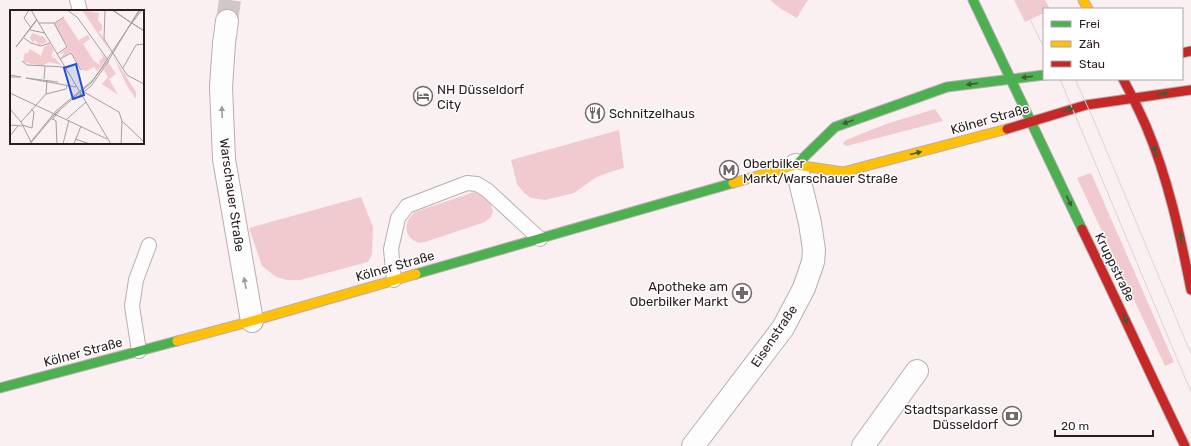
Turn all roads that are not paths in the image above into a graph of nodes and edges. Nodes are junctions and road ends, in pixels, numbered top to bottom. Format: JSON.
{"nodes":[{"id":1,"x":76,"y":0,"type":"edge"},
{"id":2,"x":973,"y":0,"type":"edge"},
{"id":3,"x":80,"y":10,"type":"edge"},
{"id":4,"x":227,"y":21,"type":"tunnel mouth"},
{"id":5,"x":1043,"y":75,"type":"edge"},
{"id":6,"x":1011,"y":79,"type":"junction"},
{"id":7,"x":1124,"y":81,"type":"edge"},
{"id":8,"x":1191,"y":90,"type":"edge"},
{"id":9,"x":1133,"y":99,"type":"junction"},
{"id":10,"x":1030,"y":121,"type":"junction"},
{"id":11,"x":796,"y":165,"type":"junction"},
{"id":12,"x":540,"y":239,"type":"junction"},
{"id":13,"x":149,"y":245,"type":"dead end"},
{"id":14,"x":394,"y":280,"type":"junction"},
{"id":15,"x":1191,"y":290,"type":"edge"},
{"id":16,"x":252,"y":321,"type":"junction"},
{"id":17,"x":139,"y":351,"type":"junction"},
{"id":18,"x":917,"y":371,"type":"dead end"},
{"id":19,"x":0,"y":388,"type":"edge"},
{"id":20,"x":693,"y":446,"type":"edge"},
{"id":21,"x":863,"y":446,"type":"edge"},
{"id":22,"x":1185,"y":446,"type":"edge"}],
"edges":[{"from":1,"to":3,"type":"lane"},
{"from":2,"to":6,"type":"main road","name":"Kruppstraße"},
{"from":16,"to":4,"type":"street","name":"Warschauer Straße","one_way":true},
{"from":5,"to":6,"type":"main road","name":"Kölner Straße","one_way":true},
{"from":6,"to":10,"type":"main road","name":"Kruppstraße"},
{"from":6,"to":11,"type":"main road","name":"Kölner Straße","one_way":true},
{"from":7,"to":9,"type":"main road"},
{"from":9,"to":8,"type":"main road","name":"Kölner Straße","one_way":true},
{"from":10,"to":9,"type":"main road","name":"Kölner Straße","one_way":true},
{"from":15,"to":9,"type":"main road","one_way":true},
{"from":11,"to":10,"type":"main road","name":"Kölner Straße","one_way":true},
{"from":10,"to":22,"type":"main road","name":"Kruppstraße","one_way":true},
{"from":11,"to":12,"type":"main road","name":"Kölner Straße"},
{"from":11,"to":20,"type":"street","name":"Eisenstraße"},
{"from":12,"to":14,"type":"main road","name":"Kölner Straße"},
{"from":12,"to":14,"type":"lane"},
{"from":13,"to":17,"type":"lane"},
{"from":14,"to":16,"type":"main road","name":"Kölner Straße"},
{"from":16,"to":17,"type":"main road","name":"Kölner Straße"},
{"from":17,"to":19,"type":"main road","name":"Kölner Straße"},
{"from":18,"to":21,"type":"street"}]}
